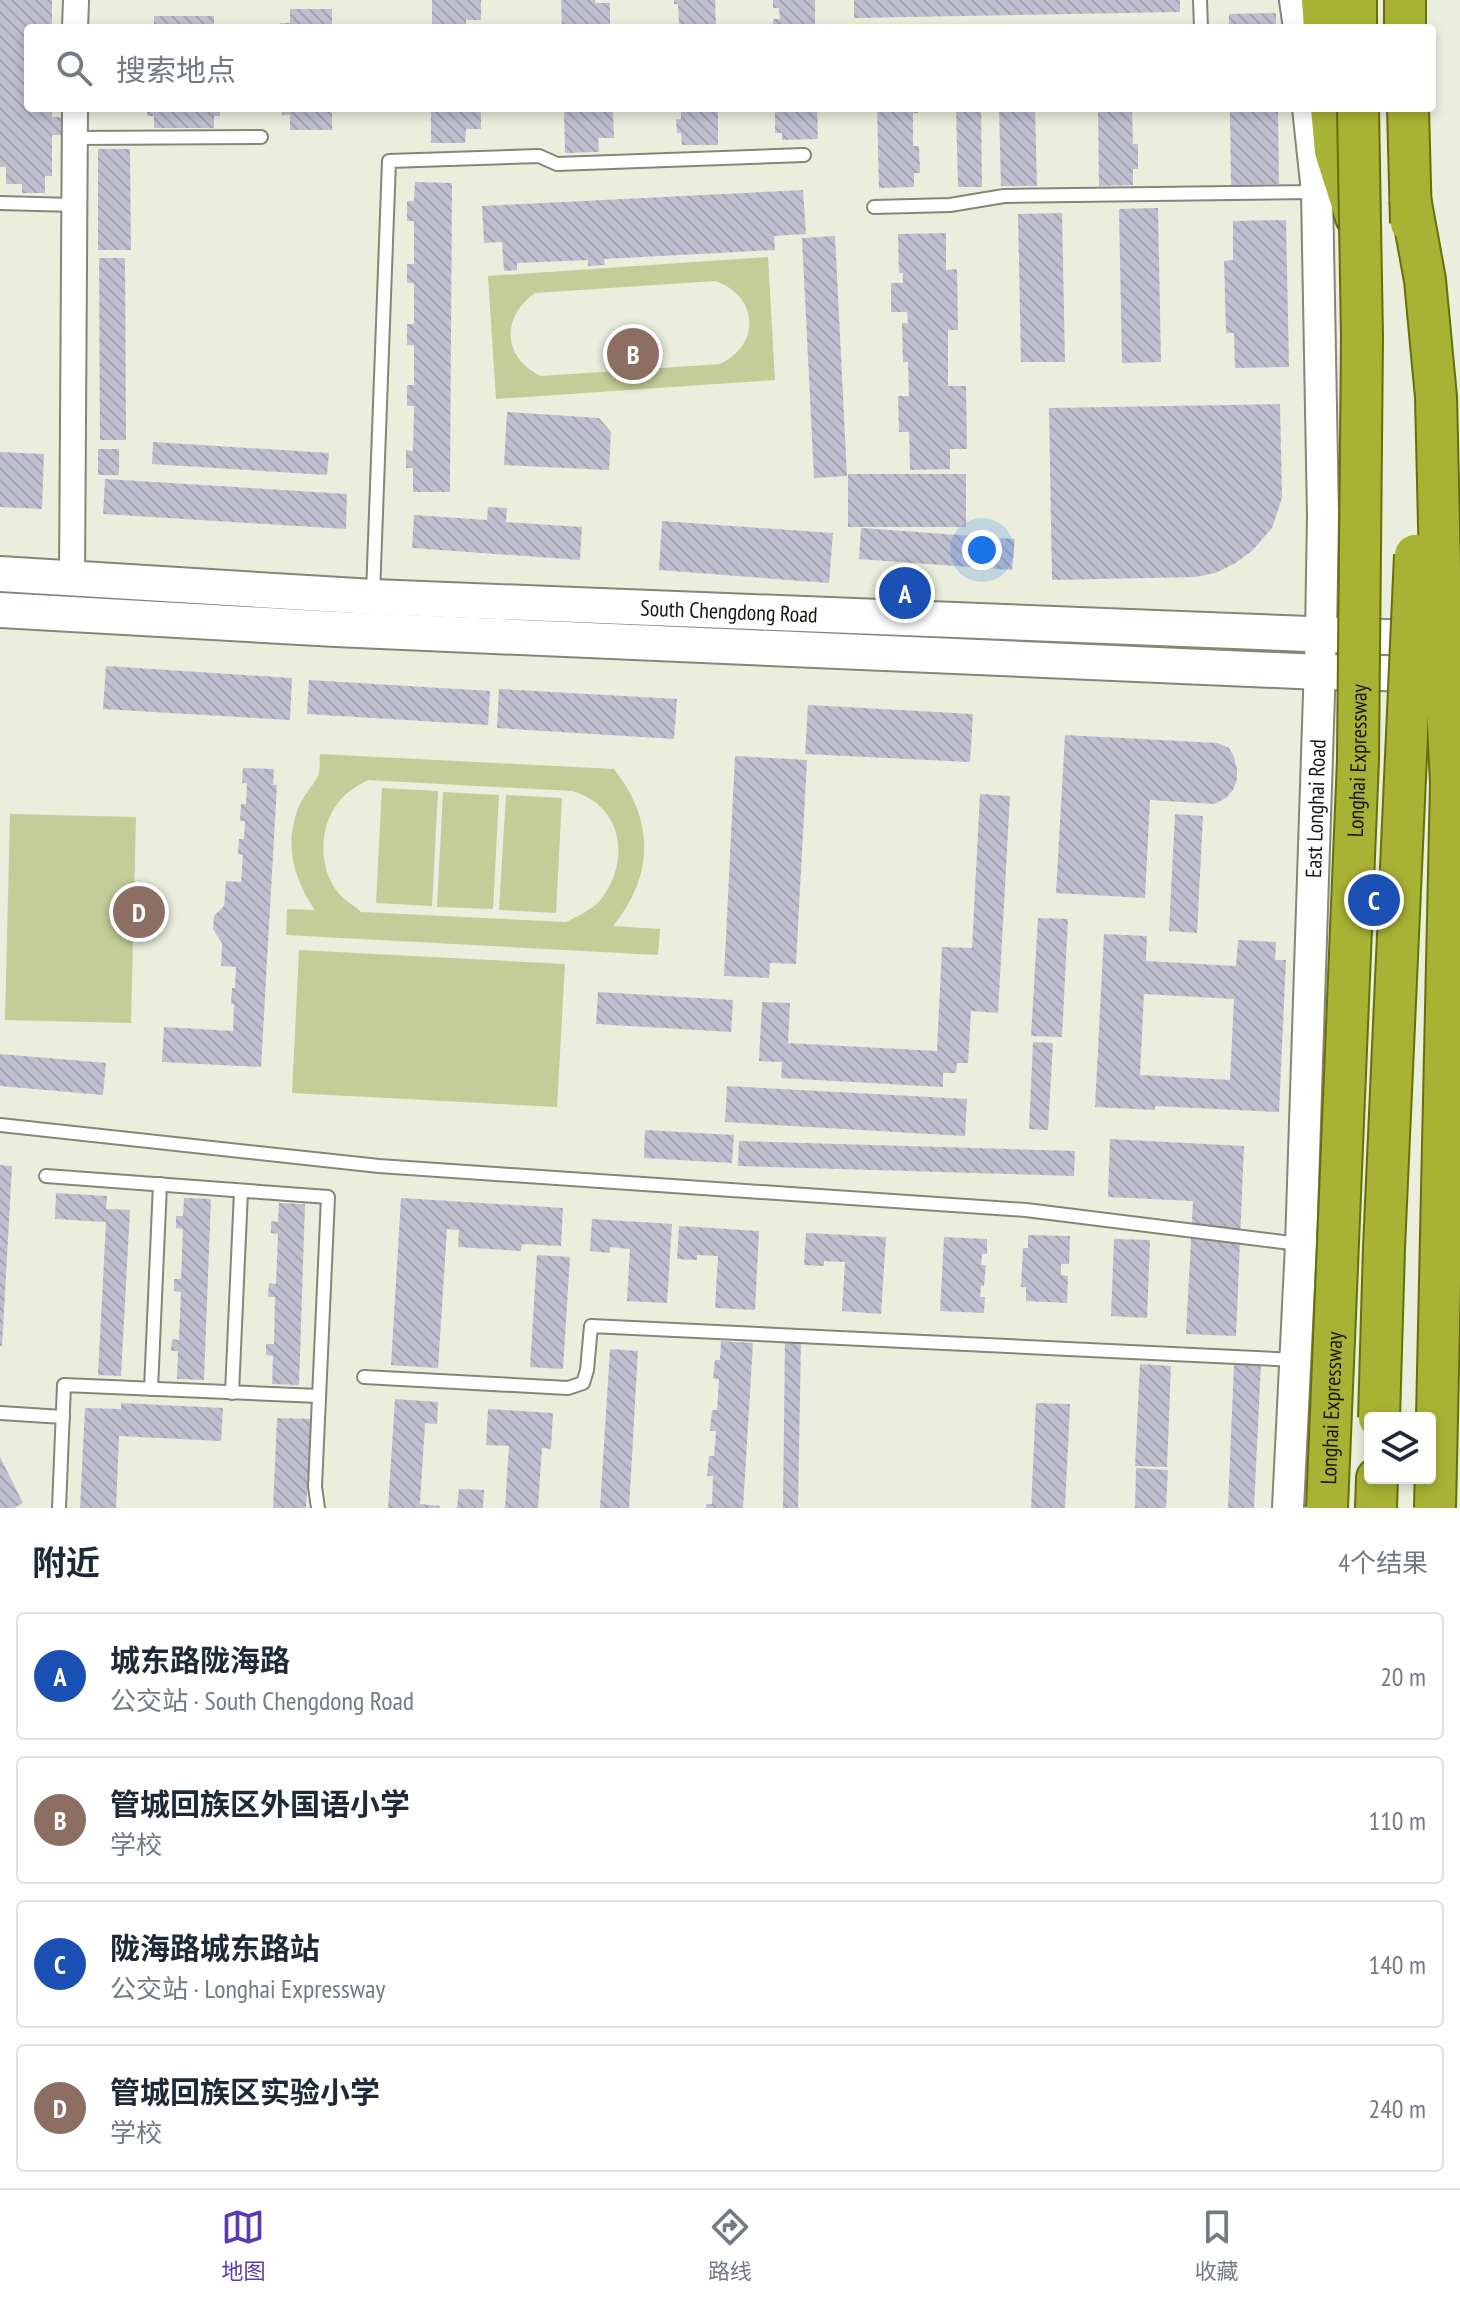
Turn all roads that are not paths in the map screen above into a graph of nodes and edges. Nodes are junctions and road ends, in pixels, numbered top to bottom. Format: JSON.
{"nodes":[{"id":1,"x":76,"y":0,"type":"edge"},
{"id":2,"x":1200,"y":0,"type":"edge"},
{"id":3,"x":1295,"y":0,"type":"edge"},
{"id":4,"x":1322,"y":0,"type":"edge"},
{"id":5,"x":1356,"y":0,"type":"edge"},
{"id":6,"x":1405,"y":0,"type":"edge"},
{"id":7,"x":75,"y":24,"type":"edge"},
{"id":8,"x":1201,"y":24,"type":"edge"},
{"id":9,"x":1298,"y":24,"type":"edge"},
{"id":10,"x":1324,"y":24,"type":"edge"},
{"id":11,"x":1356,"y":24,"type":"edge"},
{"id":12,"x":1405,"y":24,"type":"edge"},
{"id":13,"x":75,"y":112,"type":"edge"},
{"id":14,"x":1308,"y":112,"type":"edge"},
{"id":15,"x":1331,"y":112,"type":"edge"},
{"id":16,"x":1358,"y":112,"type":"edge"},
{"id":17,"x":1408,"y":112,"type":"edge"},
{"id":18,"x":261,"y":137,"type":"dead end"},
{"id":19,"x":75,"y":138,"type":"junction"},
{"id":20,"x":804,"y":155,"type":"dead end"},
{"id":21,"x":1317,"y":192,"type":"junction"},
{"id":22,"x":1410,"y":198,"type":"junction"},
{"id":23,"x":0,"y":203,"type":"edge"},
{"id":24,"x":74,"y":205,"type":"junction"},
{"id":25,"x":874,"y":207,"type":"dead end"},
{"id":26,"x":1361,"y":233,"type":"junction"},
{"id":27,"x":0,"y":574,"type":"edge"},
{"id":28,"x":72,"y":578,"type":"junction"},
{"id":29,"x":373,"y":597,"type":"junction"},
{"id":30,"x":0,"y":610,"type":"edge"},
{"id":31,"x":1321,"y":633,"type":"junction"},
{"id":32,"x":1460,"y":640,"type":"edge"},
{"id":33,"x":1319,"y":672,"type":"junction"},
{"id":34,"x":1460,"y":674,"type":"edge"},
{"id":35,"x":0,"y":1125,"type":"edge"},
{"id":36,"x":46,"y":1176,"type":"dead end"},
{"id":37,"x":160,"y":1184,"type":"junction"},
{"id":38,"x":241,"y":1191,"type":"junction"},
{"id":39,"x":1301,"y":1245,"type":"junction"},
{"id":40,"x":1296,"y":1360,"type":"junction"},
{"id":41,"x":364,"y":1377,"type":"dead end"},
{"id":42,"x":151,"y":1389,"type":"junction"},
{"id":43,"x":232,"y":1393,"type":"junction"},
{"id":44,"x":319,"y":1396,"type":"junction"},
{"id":45,"x":1379,"y":1412,"type":"edge"},
{"id":46,"x":0,"y":1413,"type":"edge"},
{"id":47,"x":63,"y":1417,"type":"junction"},
{"id":48,"x":1377,"y":1484,"type":"edge"},
{"id":49,"x":59,"y":1508,"type":"edge"},
{"id":50,"x":318,"y":1508,"type":"edge"},
{"id":51,"x":1288,"y":1508,"type":"edge"},
{"id":52,"x":1327,"y":1508,"type":"edge"},
{"id":53,"x":1376,"y":1508,"type":"edge"},
{"id":54,"x":1435,"y":1508,"type":"edge"}],
"edges":[{"from":1,"to":7,"type":"street"},
{"from":2,"to":8,"type":"lane"},
{"from":3,"to":9,"type":"street"},
{"from":4,"to":10,"type":"highway"},
{"from":5,"to":11,"type":"highway"},
{"from":6,"to":12,"type":"highway"},
{"from":13,"to":19,"type":"street"},
{"from":14,"to":21,"type":"street","name":"East Longhai Road"},
{"from":15,"to":26,"type":"highway","bridge":true},
{"from":16,"to":26,"type":"highway","name":"Longhai Expressway","bridge":true},
{"from":17,"to":22,"type":"highway","bridge":true},
{"from":18,"to":19,"type":"lane"},
{"from":19,"to":24,"type":"street"},
{"from":20,"to":29,"type":"lane"},
{"from":21,"to":25,"type":"lane"},
{"from":21,"to":31,"type":"street","name":"East Longhai Road"},
{"from":22,"to":45,"type":"highway","bridge":true},
{"from":22,"to":54,"type":"highway","bridge":true},
{"from":23,"to":24,"type":"lane"},
{"from":24,"to":28,"type":"street"},
{"from":26,"to":52,"type":"highway","name":"Longhai Expressway","bridge":true},
{"from":27,"to":28,"type":"main road","name":"South Chengdong Road"},
{"from":28,"to":29,"type":"main road","name":"South Chengdong Road"},
{"from":29,"to":31,"type":"main road","name":"South Chengdong Road"},
{"from":30,"to":33,"type":"main road","name":"South Chengdong Road"},
{"from":31,"to":32,"type":"main road","name":"South Chengdong Road"},
{"from":31,"to":33,"type":"street","name":"East Longhai Road"},
{"from":33,"to":34,"type":"main road","name":"South Chengdong Road"},
{"from":33,"to":39,"type":"street","name":"East Longhai Road"},
{"from":35,"to":39,"type":"lane"},
{"from":36,"to":37,"type":"lane"},
{"from":37,"to":38,"type":"lane"},
{"from":37,"to":42,"type":"lane"},
{"from":38,"to":43,"type":"lane"},
{"from":38,"to":44,"type":"lane"},
{"from":39,"to":40,"type":"street","name":"East Longhai Road"},
{"from":40,"to":41,"type":"lane"},
{"from":40,"to":51,"type":"street","name":"East Longhai Road"},
{"from":42,"to":43,"type":"lane"},
{"from":42,"to":47,"type":"lane"},
{"from":43,"to":44,"type":"lane"},
{"from":44,"to":50,"type":"lane"},
{"from":46,"to":47,"type":"lane"},
{"from":47,"to":49,"type":"lane"},
{"from":48,"to":53,"type":"highway"}]}
